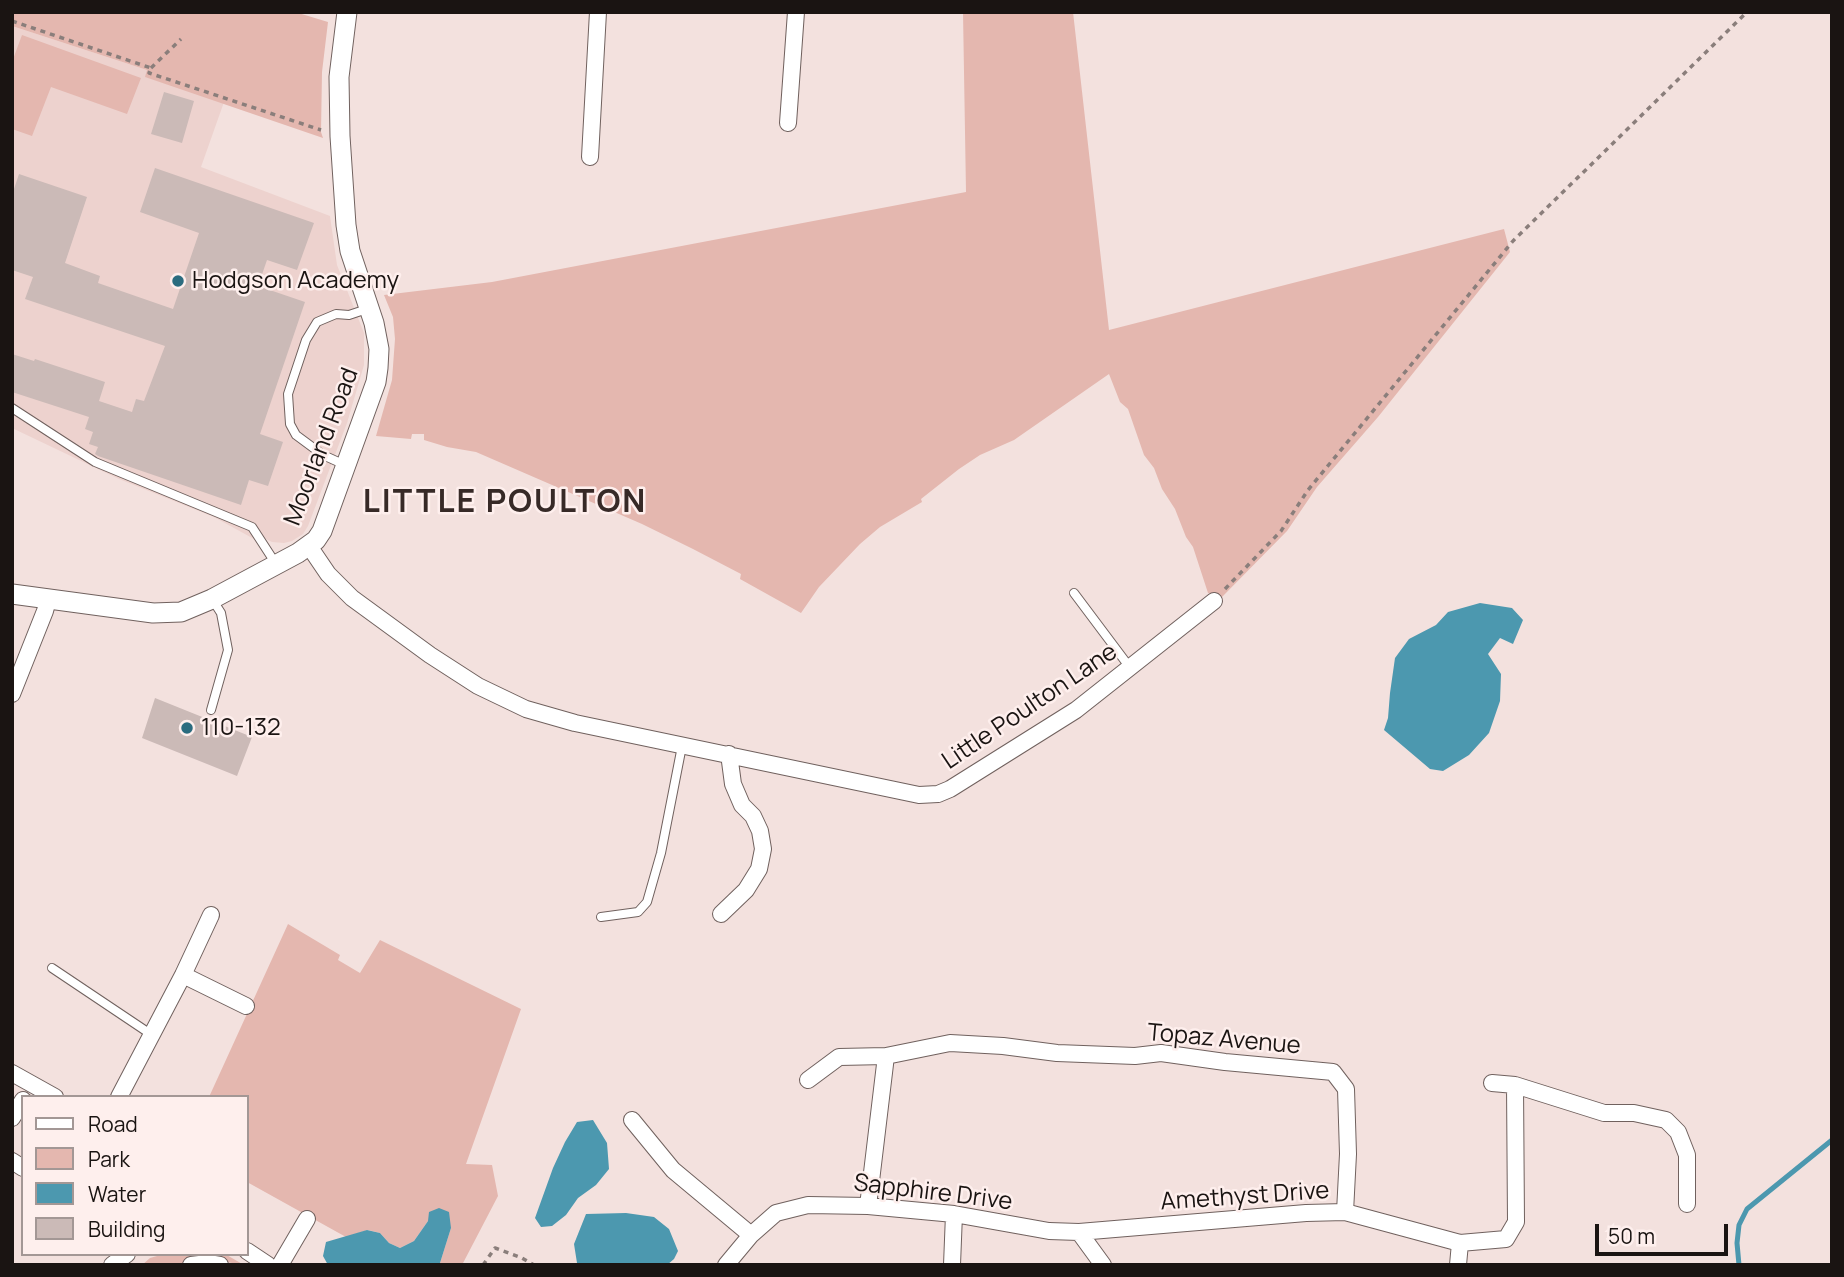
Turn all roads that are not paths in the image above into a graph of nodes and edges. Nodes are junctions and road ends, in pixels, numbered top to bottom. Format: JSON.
{"nodes":[{"id":1,"x":347,"y":12,"type":"edge"},
{"id":2,"x":597,"y":12,"type":"edge"},
{"id":3,"x":796,"y":12,"type":"edge"},
{"id":4,"x":789,"y":123,"type":"dead end"},
{"id":5,"x":590,"y":157,"type":"dead end"},
{"id":6,"x":370,"y":308,"type":"junction"},
{"id":7,"x":12,"y":408,"type":"edge"},
{"id":8,"x":345,"y":465,"type":"junction"},
{"id":9,"x":309,"y":546,"type":"junction"},
{"id":10,"x":276,"y":564,"type":"junction"},
{"id":11,"x":1074,"y":593,"type":"dead end"},
{"id":12,"x":12,"y":594,"type":"edge"},
{"id":13,"x":212,"y":599,"type":"junction"},
{"id":14,"x":48,"y":600,"type":"junction"},
{"id":15,"x":1214,"y":601,"type":"road end"},
{"id":16,"x":1130,"y":668,"type":"junction"},
{"id":17,"x":12,"y":694,"type":"edge"},
{"id":18,"x":211,"y":710,"type":"dead end"},
{"id":19,"x":682,"y":746,"type":"junction"},
{"id":20,"x":729,"y":754,"type":"junction"},
{"id":21,"x":721,"y":914,"type":"dead end"},
{"id":22,"x":211,"y":915,"type":"dead end"},
{"id":23,"x":601,"y":918,"type":"dead end"},
{"id":24,"x":52,"y":968,"type":"dead end"},
{"id":25,"x":183,"y":975,"type":"junction"},
{"id":26,"x":246,"y":1006,"type":"dead end"},
{"id":27,"x":152,"y":1035,"type":"junction"},
{"id":28,"x":886,"y":1056,"type":"junction"},
{"id":29,"x":12,"y":1073,"type":"edge"},
{"id":30,"x":808,"y":1080,"type":"dead end"},
{"id":31,"x":1492,"y":1083,"type":"dead end"},
{"id":32,"x":1515,"y":1085,"type":"junction"},
{"id":33,"x":26,"y":1094,"type":"edge"},
{"id":34,"x":120,"y":1095,"type":"edge"},
{"id":35,"x":21,"y":1103,"type":"edge"},
{"id":36,"x":12,"y":1118,"type":"edge"},
{"id":37,"x":632,"y":1120,"type":"dead end"},
{"id":38,"x":1688,"y":1204,"type":"dead end"},
{"id":39,"x":868,"y":1206,"type":"junction"},
{"id":40,"x":1345,"y":1212,"type":"junction"},
{"id":41,"x":954,"y":1214,"type":"junction"},
{"id":42,"x":307,"y":1219,"type":"dead end"},
{"id":43,"x":1079,"y":1232,"type":"junction"},
{"id":44,"x":751,"y":1235,"type":"junction"},
{"id":45,"x":1460,"y":1243,"type":"junction"},
{"id":46,"x":248,"y":1252,"type":"edge"},
{"id":47,"x":191,"y":1265,"type":"edge"},
{"id":48,"x":220,"y":1265,"type":"edge"},
{"id":49,"x":268,"y":1265,"type":"edge"},
{"id":50,"x":280,"y":1265,"type":"edge"},
{"id":51,"x":726,"y":1265,"type":"edge"},
{"id":52,"x":952,"y":1265,"type":"edge"},
{"id":53,"x":1103,"y":1265,"type":"edge"},
{"id":54,"x":1458,"y":1265,"type":"edge"}],
"edges":[{"from":1,"to":6,"type":"street","name":"Moorland Road"},
{"from":2,"to":5,"type":"street"},
{"from":3,"to":4,"type":"street"},
{"from":6,"to":8,"type":"street","name":"Moorland Road"},
{"from":6,"to":8,"type":"lane"},
{"from":7,"to":10,"type":"lane"},
{"from":8,"to":9,"type":"street","name":"Moorland Road"},
{"from":9,"to":10,"type":"street","name":"Moorland Road"},
{"from":9,"to":19,"type":"street","name":"Little Poulton Lane"},
{"from":10,"to":13,"type":"street","name":"Moorland Road"},
{"from":11,"to":16,"type":"lane"},
{"from":12,"to":14,"type":"street","name":"Moorland Road"},
{"from":13,"to":14,"type":"street","name":"Moorland Road"},
{"from":13,"to":18,"type":"lane"},
{"from":14,"to":17,"type":"street"},
{"from":15,"to":16,"type":"street","name":"Little Poulton Lane"},
{"from":16,"to":20,"type":"street","name":"Little Poulton Lane"},
{"from":19,"to":20,"type":"street","name":"Little Poulton Lane"},
{"from":19,"to":23,"type":"lane"},
{"from":20,"to":21,"type":"street"},
{"from":22,"to":25,"type":"street"},
{"from":24,"to":27,"type":"lane"},
{"from":25,"to":26,"type":"street"},
{"from":25,"to":27,"type":"street"},
{"from":27,"to":34,"type":"street"},
{"from":28,"to":30,"type":"street","name":"Topaz Avenue"},
{"from":28,"to":39,"type":"street"},
{"from":28,"to":40,"type":"street","name":"Topaz Avenue"},
{"from":29,"to":33,"type":"street"},
{"from":31,"to":32,"type":"street"},
{"from":32,"to":38,"type":"street"},
{"from":32,"to":45,"type":"street","name":"Amethyst Drive"},
{"from":35,"to":36,"type":"street"},
{"from":37,"to":44,"type":"street"},
{"from":39,"to":41,"type":"street","name":"Sapphire Drive"},
{"from":39,"to":44,"type":"street","name":"Sapphire Drive"},
{"from":40,"to":43,"type":"street","name":"Amethyst Drive"},
{"from":40,"to":45,"type":"street","name":"Amethyst Drive"},
{"from":41,"to":43,"type":"street","name":"Sapphire Drive"},
{"from":41,"to":52,"type":"street"},
{"from":42,"to":50,"type":"street"},
{"from":43,"to":53,"type":"street"},
{"from":44,"to":51,"type":"street","name":"Sapphire Drive"},
{"from":45,"to":54,"type":"street"},
{"from":46,"to":49,"type":"street"},
{"from":47,"to":48,"type":"street"}]}
